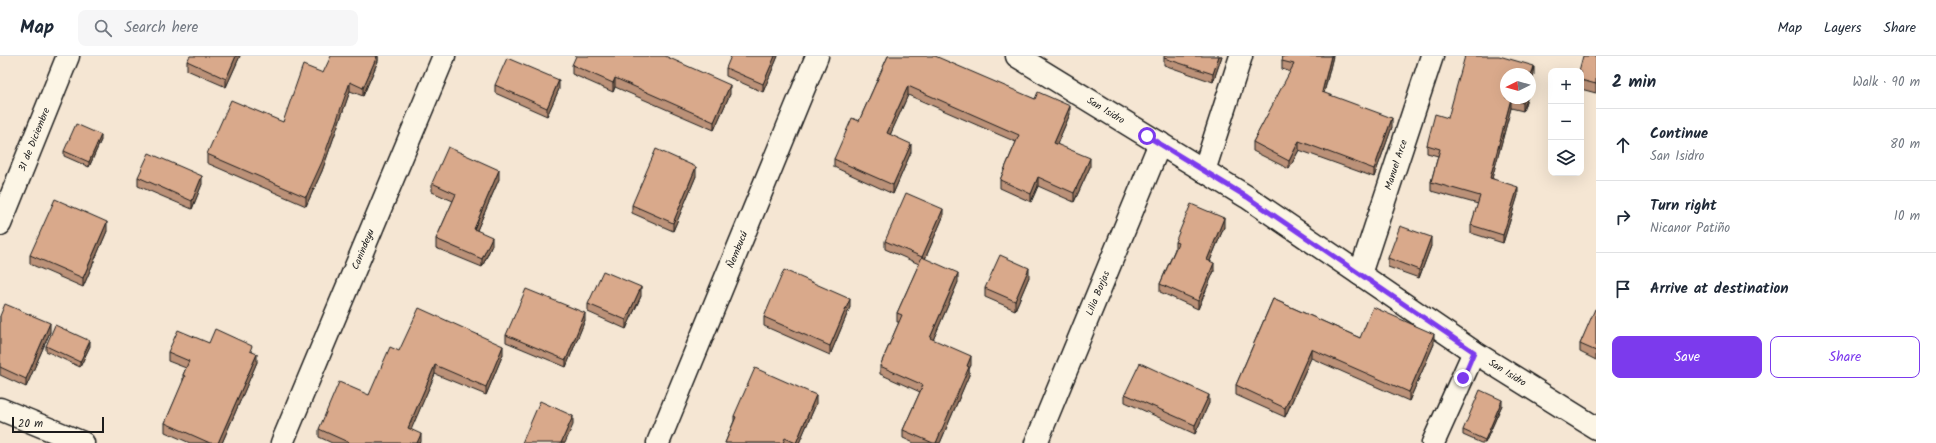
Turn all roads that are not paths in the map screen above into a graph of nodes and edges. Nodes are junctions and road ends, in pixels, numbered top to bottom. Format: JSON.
{"nodes":[{"id":1,"x":68,"y":56,"type":"edge"},
{"id":2,"x":444,"y":56,"type":"edge"},
{"id":3,"x":817,"y":56,"type":"edge"},
{"id":4,"x":1017,"y":56,"type":"edge"},
{"id":5,"x":1241,"y":56,"type":"edge"},
{"id":6,"x":1432,"y":56,"type":"edge"},
{"id":7,"x":1160,"y":143,"type":"junction"},
{"id":8,"x":1204,"y":170,"type":"junction"},
{"id":9,"x":0,"y":224,"type":"edge"},
{"id":10,"x":1360,"y":274,"type":"junction"},
{"id":11,"x":1474,"y":352,"type":"junction"},
{"id":12,"x":0,"y":409,"type":"edge"},
{"id":13,"x":1596,"y":428,"type":"edge"},
{"id":14,"x":82,"y":443,"type":"edge"},
{"id":15,"x":282,"y":443,"type":"edge"},
{"id":16,"x":658,"y":443,"type":"edge"},
{"id":17,"x":1036,"y":443,"type":"edge"},
{"id":18,"x":1433,"y":443,"type":"edge"}],
"edges":[{"from":1,"to":9,"type":"street","name":"31 de Diciembre"},
{"from":2,"to":15,"type":"street","name":"Canindeyu"},
{"from":3,"to":16,"type":"street","name":"Ñembucú"},
{"from":4,"to":7,"type":"street","name":"San Isidro"},
{"from":5,"to":8,"type":"street"},
{"from":6,"to":10,"type":"street","name":"Manuel Arce"},
{"from":7,"to":8,"type":"street","name":"San Isidro"},
{"from":7,"to":17,"type":"street","name":"Lilia Borjas"},
{"from":8,"to":10,"type":"street","name":"San Isidro"},
{"from":10,"to":11,"type":"street","name":"San Isidro"},
{"from":11,"to":13,"type":"street","name":"San Isidro"},
{"from":11,"to":18,"type":"street"},
{"from":12,"to":14,"type":"street"}]}
